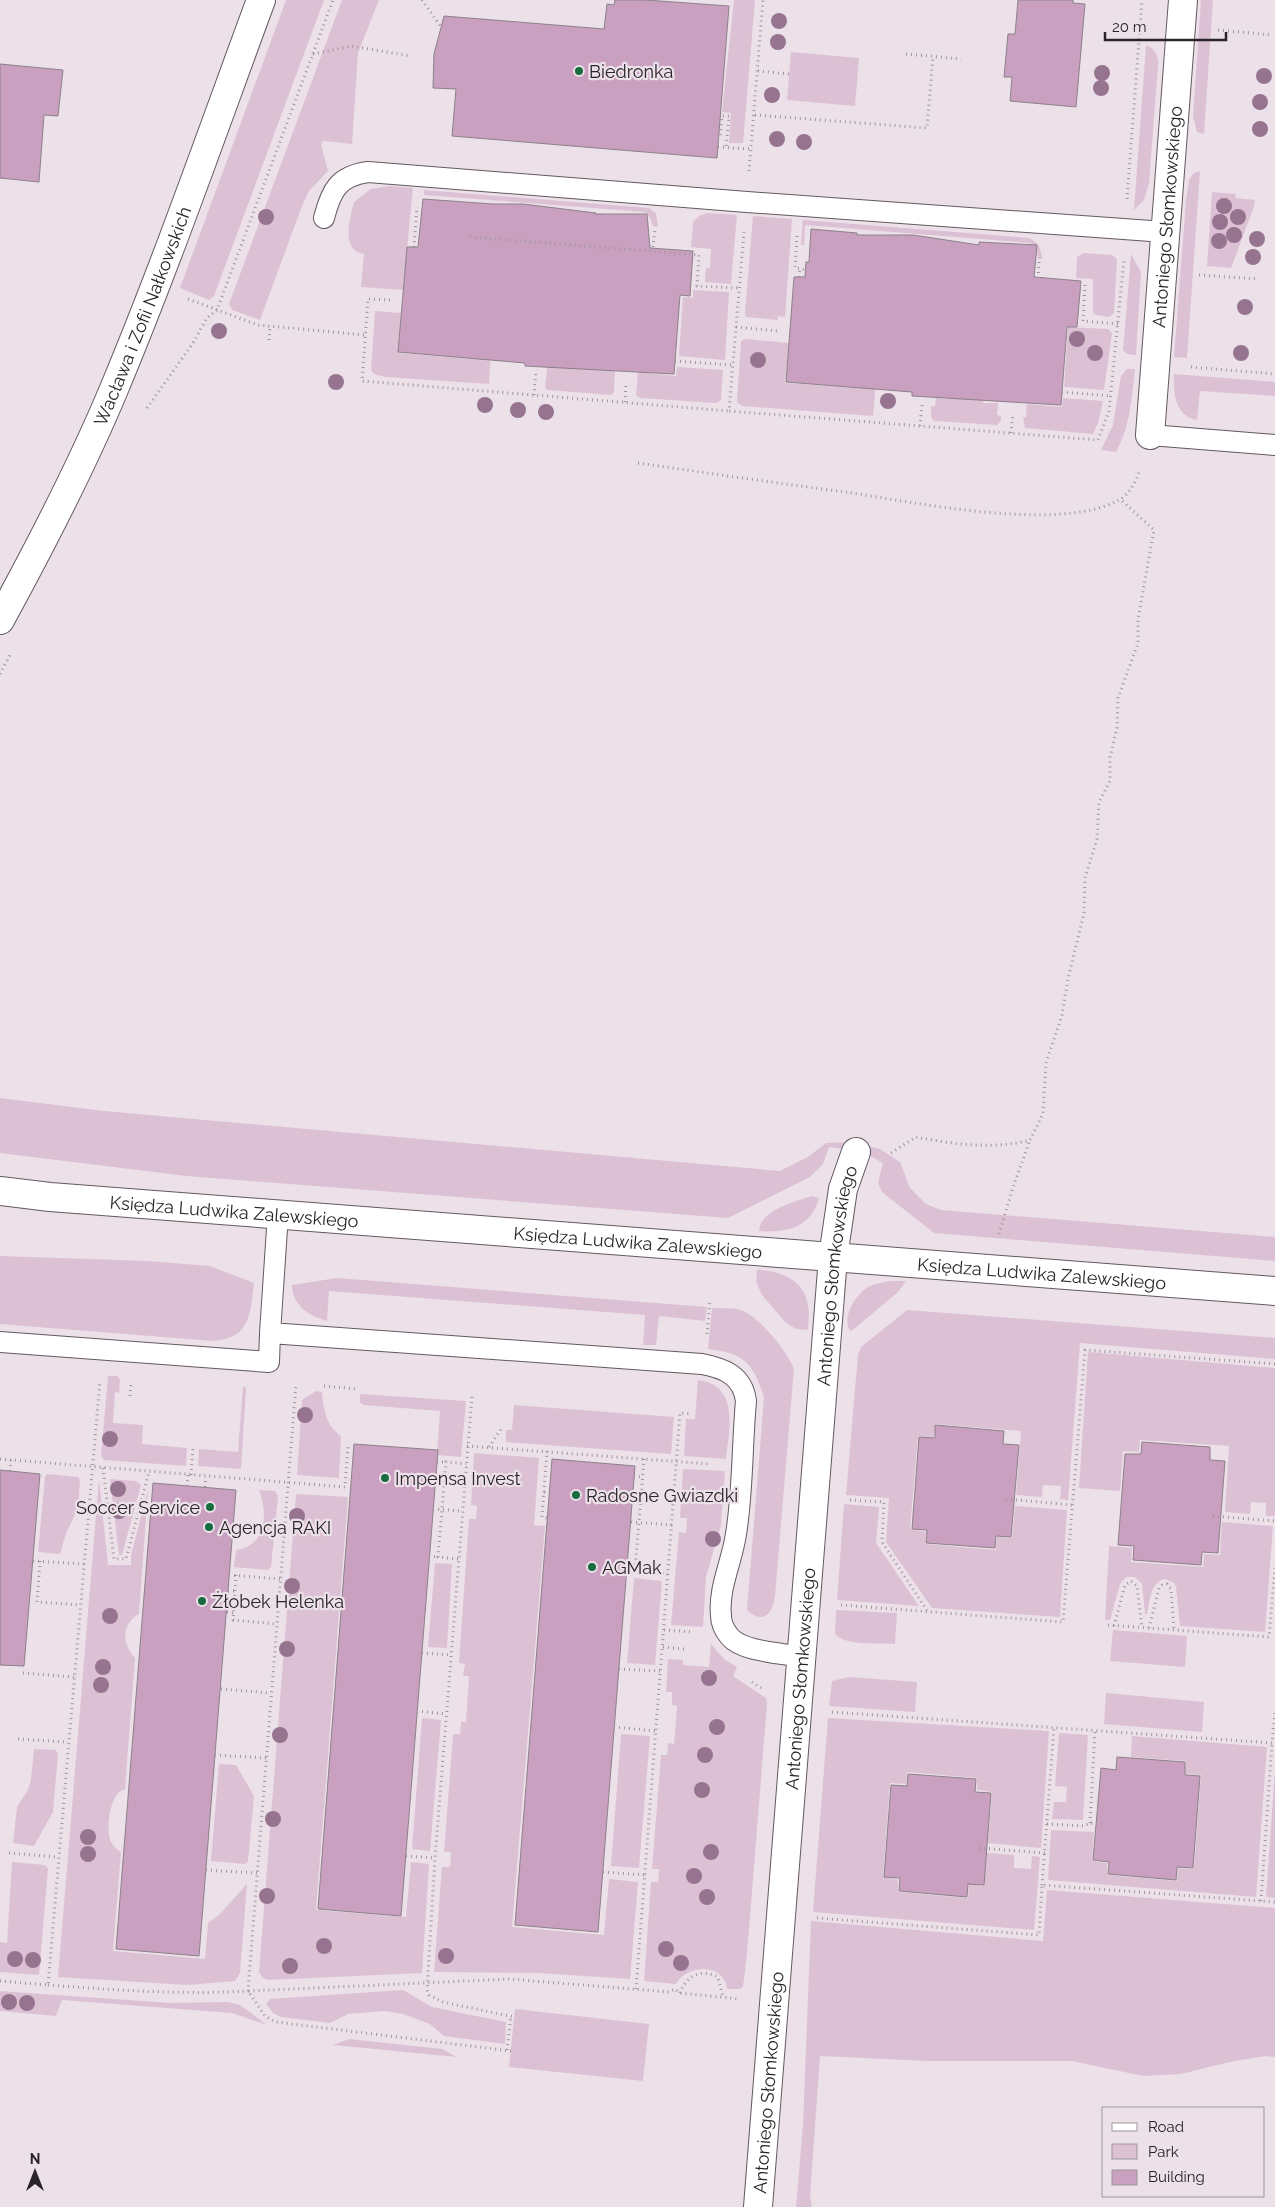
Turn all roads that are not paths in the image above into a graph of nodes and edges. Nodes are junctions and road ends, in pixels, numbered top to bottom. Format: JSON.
{"nodes":[{"id":1,"x":261,"y":0,"type":"edge"},
{"id":2,"x":1183,"y":0,"type":"edge"},
{"id":3,"x":324,"y":218,"type":"dead end"},
{"id":4,"x":1165,"y":232,"type":"junction"},
{"id":5,"x":1150,"y":435,"type":"joint"},
{"id":6,"x":1275,"y":445,"type":"edge"},
{"id":7,"x":0,"y":620,"type":"edge"},
{"id":8,"x":856,"y":1152,"type":"dead end"},
{"id":9,"x":0,"y":1191,"type":"edge"},
{"id":10,"x":278,"y":1214,"type":"junction"},
{"id":11,"x":833,"y":1257,"type":"junction"},
{"id":12,"x":1275,"y":1291,"type":"edge"},
{"id":13,"x":270,"y":1333,"type":"junction"},
{"id":14,"x":0,"y":1342,"type":"edge"},
{"id":15,"x":802,"y":1657,"type":"junction"},
{"id":16,"x":758,"y":2207,"type":"edge"}],
"edges":[{"from":1,"to":7,"type":"street","name":"Wacława i Zofii Nałkowskich"},
{"from":2,"to":4,"type":"street","name":"Antoniego Słomkowskiego"},
{"from":3,"to":4,"type":"lane"},
{"from":4,"to":5,"type":"street","name":"Antoniego Słomkowskiego"},
{"from":5,"to":6,"type":"lane"},
{"from":8,"to":11,"type":"street","name":"Antoniego Słomkowskiego"},
{"from":9,"to":10,"type":"street","name":"Księdza Ludwika Zalewskiego"},
{"from":10,"to":11,"type":"street","name":"Księdza Ludwika Zalewskiego"},
{"from":10,"to":13,"type":"lane"},
{"from":11,"to":12,"type":"street","name":"Księdza Ludwika Zalewskiego"},
{"from":11,"to":15,"type":"street","name":"Antoniego Słomkowskiego"},
{"from":13,"to":14,"type":"lane"},
{"from":13,"to":15,"type":"lane"},
{"from":15,"to":16,"type":"street","name":"Antoniego Słomkowskiego"}]}
